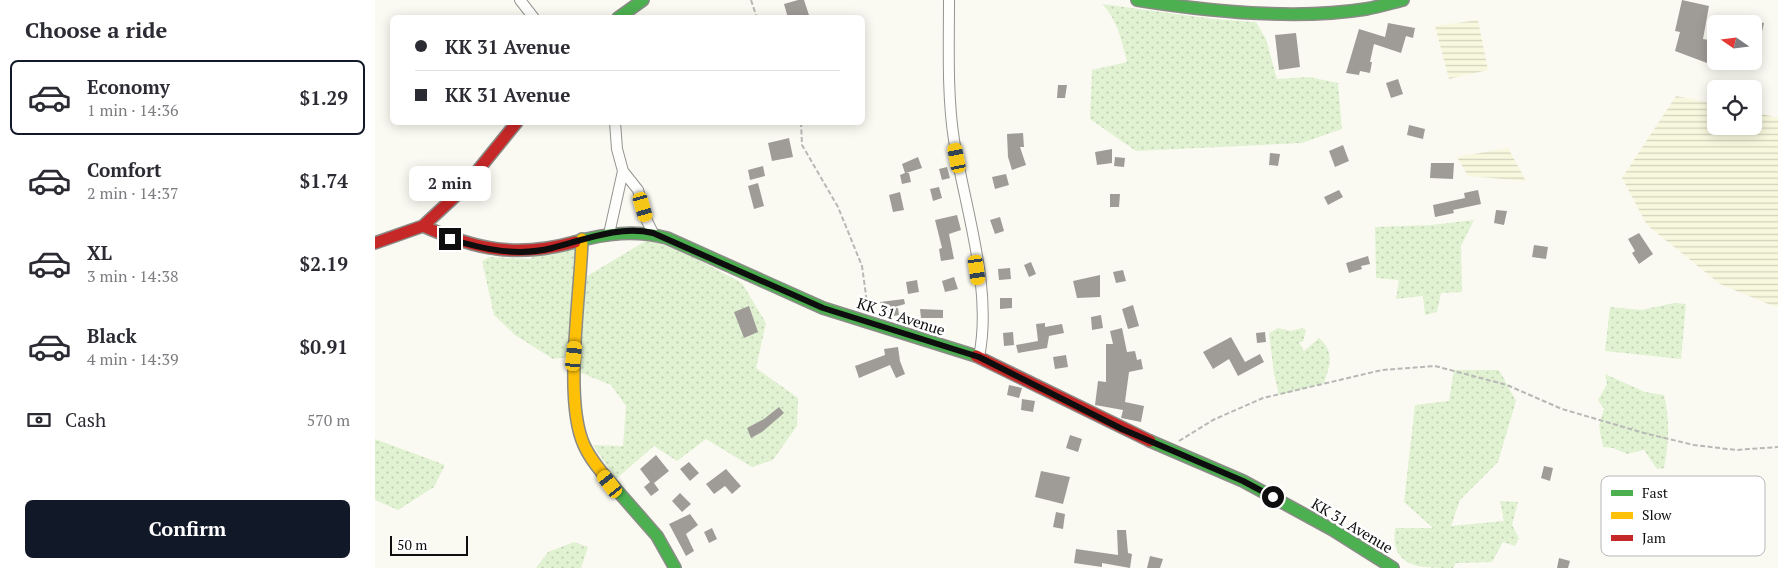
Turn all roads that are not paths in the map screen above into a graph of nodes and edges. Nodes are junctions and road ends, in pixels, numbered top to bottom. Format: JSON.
{"nodes":[{"id":1,"x":520,"y":0,"type":"edge"},
{"id":2,"x":643,"y":0,"type":"edge"},
{"id":3,"x":949,"y":0,"type":"edge"},
{"id":4,"x":1137,"y":0,"type":"edge"},
{"id":5,"x":1403,"y":0,"type":"edge"},
{"id":6,"x":531,"y":15,"type":"edge"},
{"id":7,"x":622,"y":15,"type":"edge"},
{"id":8,"x":515,"y":125,"type":"edge"},
{"id":9,"x":615,"y":125,"type":"edge"},
{"id":10,"x":623,"y":171,"type":"junction"},
{"id":11,"x":423,"y":226,"type":"junction"},
{"id":12,"x":653,"y":233,"type":"junction"},
{"id":13,"x":609,"y":234,"type":"junction"},
{"id":14,"x":582,"y":239,"type":"junction"},
{"id":15,"x":375,"y":243,"type":"edge"},
{"id":16,"x":979,"y":357,"type":"junction"},
{"id":17,"x":675,"y":568,"type":"edge"},
{"id":18,"x":1393,"y":568,"type":"edge"}],
"edges":[{"from":1,"to":6,"type":"street"},
{"from":2,"to":7,"type":"street"},
{"from":3,"to":16,"type":"street"},
{"from":4,"to":5,"type":"street"},
{"from":8,"to":11,"type":"street"},
{"from":9,"to":10,"type":"street"},
{"from":10,"to":12,"type":"street"},
{"from":10,"to":13,"type":"street"},
{"from":11,"to":14,"type":"street","name":"KK 31 Avenue"},
{"from":11,"to":15,"type":"street"},
{"from":12,"to":13,"type":"street","name":"KK 31 Avenue"},
{"from":12,"to":16,"type":"street","name":"KK 31 Avenue"},
{"from":13,"to":14,"type":"street","name":"KK 31 Avenue"},
{"from":14,"to":17,"type":"street"},
{"from":16,"to":18,"type":"street","name":"KK 31 Avenue"}]}
